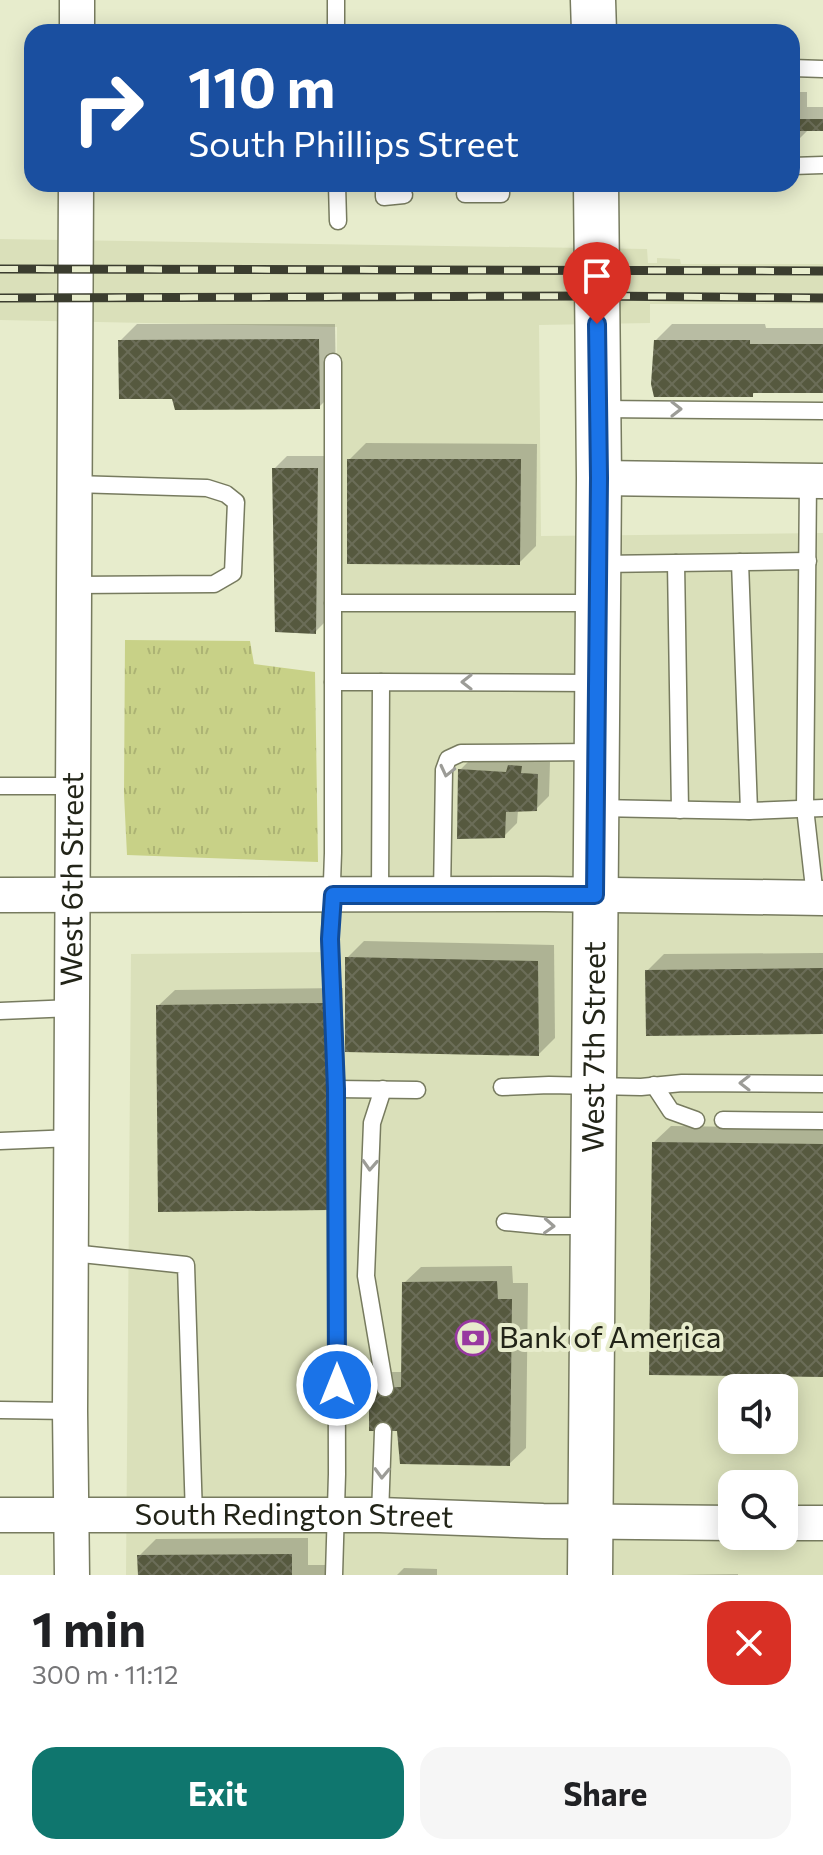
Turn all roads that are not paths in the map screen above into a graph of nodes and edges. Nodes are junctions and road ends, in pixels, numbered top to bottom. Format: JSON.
{"nodes":[{"id":1,"x":77,"y":0,"type":"edge"},
{"id":2,"x":336,"y":0,"type":"edge"},
{"id":3,"x":593,"y":0,"type":"edge"},
{"id":4,"x":77,"y":24,"type":"edge"},
{"id":5,"x":336,"y":24,"type":"edge"},
{"id":6,"x":594,"y":24,"type":"edge"},
{"id":7,"x":800,"y":68,"type":"edge"},
{"id":8,"x":823,"y":69,"type":"edge"},
{"id":9,"x":823,"y":165,"type":"edge"},
{"id":10,"x":800,"y":166,"type":"edge"},
{"id":11,"x":76,"y":192,"type":"edge"},
{"id":12,"x":337,"y":192,"type":"edge"},
{"id":13,"x":384,"y":192,"type":"edge"},
{"id":14,"x":501,"y":192,"type":"edge"},
{"id":15,"x":596,"y":192,"type":"edge"},
{"id":16,"x":465,"y":194,"type":"dead end"},
{"id":17,"x":404,"y":195,"type":"dead end"},
{"id":18,"x":338,"y":221,"type":"dead end"},
{"id":19,"x":333,"y":362,"type":"dead end"},
{"id":20,"x":598,"y":409,"type":"junction"},
{"id":21,"x":823,"y":411,"type":"edge"},
{"id":22,"x":599,"y":478,"type":"junction"},
{"id":23,"x":816,"y":481,"type":"edge"},
{"id":24,"x":74,"y":484,"type":"junction"},
{"id":25,"x":808,"y":561,"type":"junction"},
{"id":26,"x":740,"y":562,"type":"junction"},
{"id":27,"x":676,"y":563,"type":"junction"},
{"id":28,"x":598,"y":583,"type":"junction"},
{"id":29,"x":74,"y":585,"type":"junction"},
{"id":30,"x":333,"y":603,"type":"junction"},
{"id":31,"x":333,"y":682,"type":"junction"},
{"id":32,"x":381,"y":682,"type":"junction"},
{"id":33,"x":597,"y":683,"type":"junction"},
{"id":34,"x":597,"y":752,"type":"junction"},
{"id":35,"x":0,"y":786,"type":"edge"},
{"id":36,"x":73,"y":786,"type":"junction"},
{"id":37,"x":596,"y":808,"type":"junction"},
{"id":38,"x":805,"y":808,"type":"junction"},
{"id":39,"x":823,"y":808,"type":"edge"},
{"id":40,"x":680,"y":810,"type":"junction"},
{"id":41,"x":749,"y":811,"type":"junction"},
{"id":42,"x":0,"y":895,"type":"edge"},
{"id":43,"x":72,"y":895,"type":"junction"},
{"id":44,"x":333,"y":895,"type":"junction"},
{"id":45,"x":380,"y":895,"type":"junction"},
{"id":46,"x":442,"y":895,"type":"junction"},
{"id":47,"x":595,"y":895,"type":"junction"},
{"id":48,"x":819,"y":898,"type":"edge"},
{"id":49,"x":73,"y":1008,"type":"junction"},
{"id":50,"x":0,"y":1011,"type":"edge"},
{"id":51,"x":823,"y":1084,"type":"edge"},
{"id":52,"x":654,"y":1085,"type":"junction"},
{"id":53,"x":502,"y":1087,"type":"dead end"},
{"id":54,"x":594,"y":1088,"type":"junction"},
{"id":55,"x":336,"y":1089,"type":"junction"},
{"id":56,"x":383,"y":1089,"type":"junction"},
{"id":57,"x":417,"y":1090,"type":"dead end"},
{"id":58,"x":696,"y":1120,"type":"dead end"},
{"id":59,"x":723,"y":1120,"type":"dead end"},
{"id":60,"x":823,"y":1121,"type":"edge"},
{"id":61,"x":73,"y":1138,"type":"junction"},
{"id":62,"x":0,"y":1141,"type":"edge"},
{"id":63,"x":505,"y":1222,"type":"dead end"},
{"id":64,"x":593,"y":1226,"type":"junction"},
{"id":65,"x":72,"y":1253,"type":"junction"},
{"id":66,"x":385,"y":1388,"type":"dead end"},
{"id":67,"x":0,"y":1410,"type":"edge"},
{"id":68,"x":70,"y":1411,"type":"junction"},
{"id":69,"x":383,"y":1431,"type":"dead end"},
{"id":70,"x":0,"y":1515,"type":"edge"},
{"id":71,"x":72,"y":1515,"type":"junction"},
{"id":72,"x":336,"y":1515,"type":"junction"},
{"id":73,"x":380,"y":1515,"type":"junction"},
{"id":74,"x":194,"y":1516,"type":"junction"},
{"id":75,"x":590,"y":1521,"type":"junction"},
{"id":76,"x":718,"y":1523,"type":"edge"},
{"id":77,"x":798,"y":1523,"type":"edge"},
{"id":78,"x":823,"y":1523,"type":"edge"},
{"id":79,"x":72,"y":1575,"type":"edge"},
{"id":80,"x":334,"y":1575,"type":"edge"},
{"id":81,"x":590,"y":1575,"type":"edge"}],
"edges":[{"from":1,"to":4,"type":"street"},
{"from":2,"to":5,"type":"lane"},
{"from":3,"to":6,"type":"street"},
{"from":7,"to":8,"type":"lane"},
{"from":9,"to":10,"type":"lane"},
{"from":11,"to":24,"type":"street","name":"West 6th Street"},
{"from":12,"to":18,"type":"lane"},
{"from":13,"to":17,"type":"lane"},
{"from":14,"to":16,"type":"lane"},
{"from":15,"to":20,"type":"street","name":"West 7th Street"},
{"from":19,"to":30,"type":"lane"},
{"from":20,"to":21,"type":"lane","one_way":true},
{"from":20,"to":22,"type":"street","name":"West 7th Street"},
{"from":22,"to":23,"type":"street"},
{"from":22,"to":28,"type":"street","name":"West 7th Street"},
{"from":23,"to":25,"type":"lane"},
{"from":24,"to":29,"type":"street","name":"West 6th Street"},
{"from":24,"to":29,"type":"lane"},
{"from":25,"to":26,"type":"lane"},
{"from":25,"to":38,"type":"lane"},
{"from":26,"to":27,"type":"lane"},
{"from":26,"to":41,"type":"lane"},
{"from":27,"to":28,"type":"lane"},
{"from":27,"to":40,"type":"lane"},
{"from":28,"to":30,"type":"lane"},
{"from":28,"to":33,"type":"street","name":"West 7th Street"},
{"from":29,"to":36,"type":"street","name":"West 6th Street"},
{"from":30,"to":31,"type":"lane"},
{"from":31,"to":32,"type":"lane"},
{"from":31,"to":44,"type":"lane"},
{"from":33,"to":32,"type":"lane","one_way":true},
{"from":32,"to":45,"type":"lane"},
{"from":33,"to":34,"type":"street","name":"West 7th Street"},
{"from":34,"to":37,"type":"street","name":"West 7th Street"},
{"from":34,"to":46,"type":"lane","one_way":true},
{"from":35,"to":36,"type":"lane"},
{"from":36,"to":43,"type":"street","name":"West 6th Street"},
{"from":37,"to":40,"type":"lane"},
{"from":37,"to":47,"type":"street","name":"West 7th Street"},
{"from":38,"to":39,"type":"lane"},
{"from":38,"to":41,"type":"lane"},
{"from":38,"to":48,"type":"lane"},
{"from":40,"to":41,"type":"lane"},
{"from":42,"to":43,"type":"street"},
{"from":43,"to":44,"type":"street"},
{"from":43,"to":49,"type":"street","name":"West 6th Street"},
{"from":44,"to":45,"type":"street"},
{"from":44,"to":55,"type":"lane"},
{"from":45,"to":46,"type":"street"},
{"from":46,"to":47,"type":"street"},
{"from":47,"to":48,"type":"street"},
{"from":47,"to":54,"type":"street","name":"West 7th Street"},
{"from":49,"to":50,"type":"lane"},
{"from":49,"to":61,"type":"street","name":"West 6th Street"},
{"from":51,"to":52,"type":"lane","one_way":true},
{"from":52,"to":54,"type":"lane"},
{"from":52,"to":58,"type":"lane"},
{"from":53,"to":54,"type":"lane"},
{"from":54,"to":64,"type":"street","name":"West 7th Street"},
{"from":55,"to":56,"type":"lane"},
{"from":55,"to":72,"type":"lane"},
{"from":56,"to":57,"type":"lane"},
{"from":56,"to":66,"type":"lane","one_way":true},
{"from":59,"to":60,"type":"lane"},
{"from":61,"to":62,"type":"lane"},
{"from":61,"to":65,"type":"street","name":"West 6th Street"},
{"from":63,"to":64,"type":"lane","one_way":true},
{"from":64,"to":75,"type":"street","name":"West 7th Street"},
{"from":65,"to":68,"type":"street","name":"West 6th Street"},
{"from":65,"to":74,"type":"lane"},
{"from":67,"to":68,"type":"lane"},
{"from":68,"to":71,"type":"street","name":"West 6th Street"},
{"from":69,"to":73,"type":"lane","one_way":true},
{"from":70,"to":71,"type":"street","name":"South Redington Street"},
{"from":71,"to":74,"type":"street","name":"South Redington Street"},
{"from":71,"to":79,"type":"street","name":"West 6th Street"},
{"from":72,"to":73,"type":"street","name":"South Redington Street"},
{"from":72,"to":74,"type":"street","name":"South Redington Street"},
{"from":72,"to":80,"type":"lane"},
{"from":73,"to":75,"type":"street","name":"South Redington Street"},
{"from":75,"to":76,"type":"street","name":"South Redington Street"},
{"from":75,"to":81,"type":"street","name":"West 7th Street"},
{"from":77,"to":78,"type":"street"}]}
